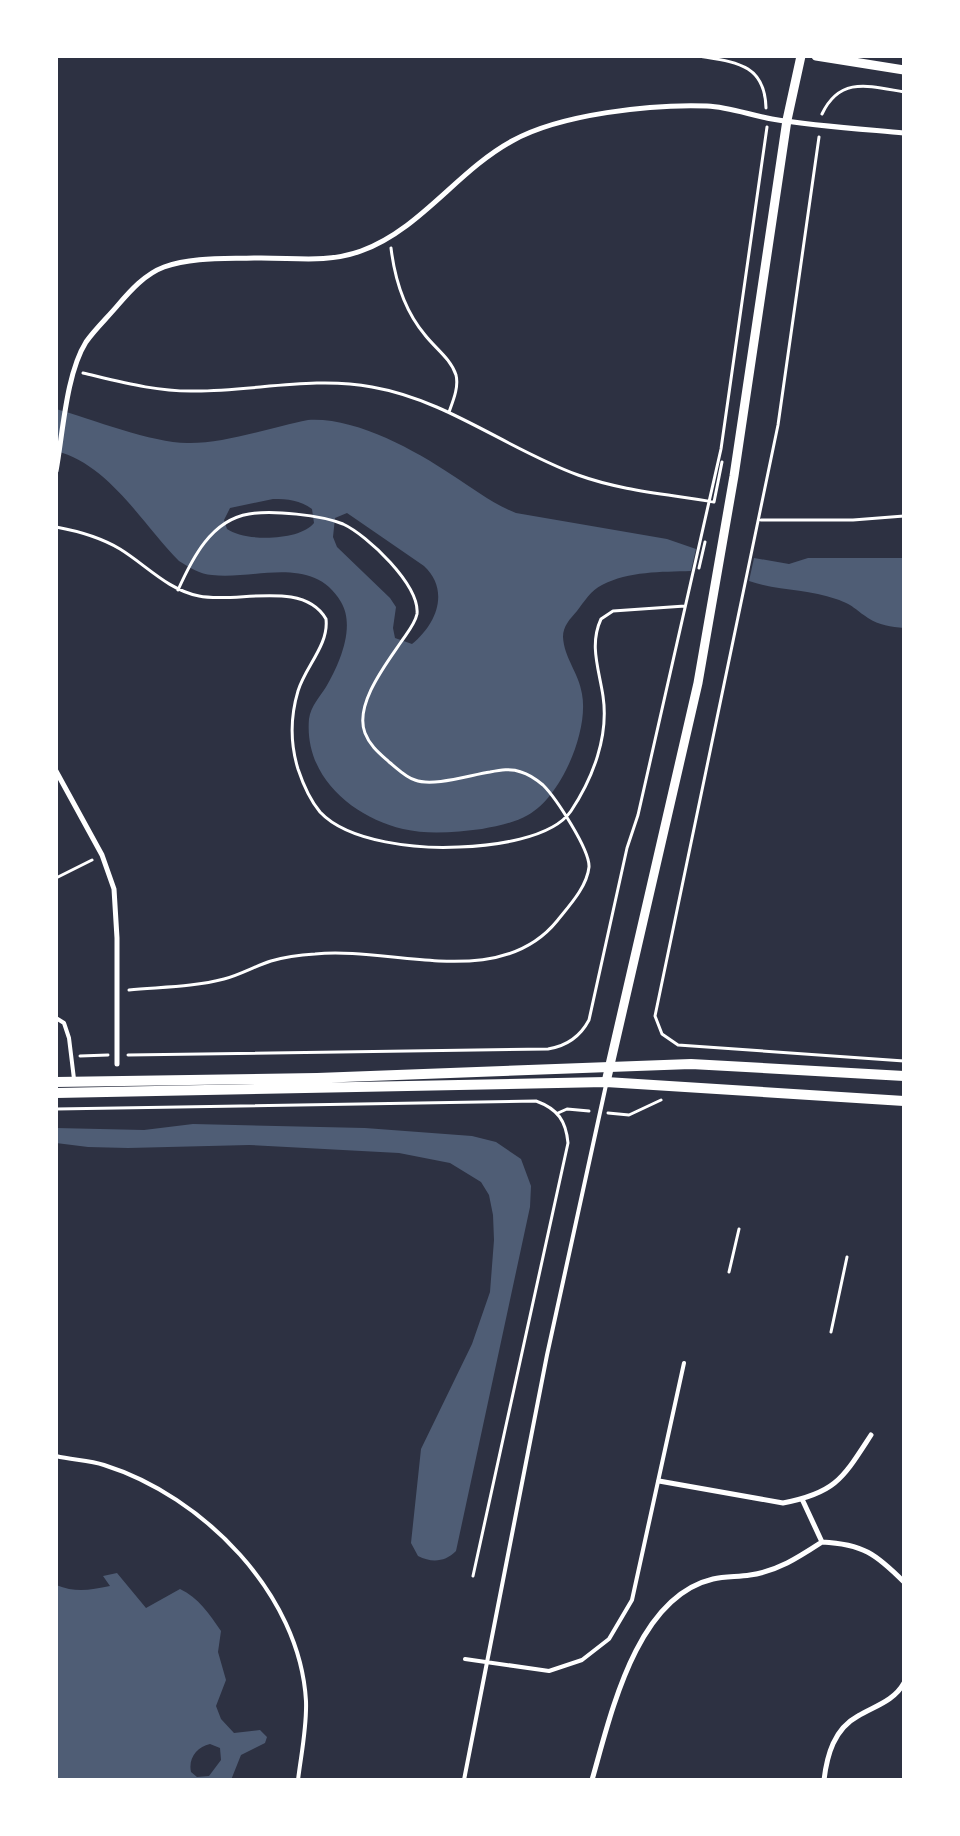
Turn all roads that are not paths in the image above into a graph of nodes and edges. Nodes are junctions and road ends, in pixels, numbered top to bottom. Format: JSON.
{"nodes":[{"id":1,"x":801,"y":56,"type":"edge"},
{"id":2,"x":816,"y":56,"type":"edge"},
{"id":3,"x":904,"y":70,"type":"edge"},
{"id":4,"x":787,"y":120,"type":"junction"},
{"id":5,"x":904,"y":133,"type":"edge"},
{"id":6,"x":56,"y":471,"type":"edge"},
{"id":7,"x":56,"y":771,"type":"edge"},
{"id":8,"x":56,"y":1018,"type":"edge"},
{"id":9,"x":117,"y":1064,"type":"dead end"},
{"id":10,"x":609,"y":1067,"type":"junction"},
{"id":11,"x":904,"y":1076,"type":"edge"},
{"id":12,"x":74,"y":1080,"type":"junction"},
{"id":13,"x":56,"y":1082,"type":"edge"},
{"id":14,"x":606,"y":1082,"type":"junction"},
{"id":15,"x":56,"y":1093,"type":"edge"},
{"id":16,"x":74,"y":1093,"type":"junction"},
{"id":17,"x":904,"y":1101,"type":"edge"},
{"id":18,"x":684,"y":1363,"type":"dead end"},
{"id":19,"x":871,"y":1435,"type":"dead end"},
{"id":20,"x":56,"y":1456,"type":"edge"},
{"id":21,"x":659,"y":1481,"type":"junction"},
{"id":22,"x":802,"y":1499,"type":"junction"},
{"id":23,"x":822,"y":1542,"type":"junction"},
{"id":24,"x":904,"y":1582,"type":"edge"},
{"id":25,"x":465,"y":1659,"type":"dead end"},
{"id":26,"x":487,"y":1663,"type":"junction"},
{"id":27,"x":904,"y":1683,"type":"edge"},
{"id":28,"x":298,"y":1780,"type":"edge"},
{"id":29,"x":464,"y":1780,"type":"edge"},
{"id":30,"x":592,"y":1780,"type":"edge"},
{"id":31,"x":824,"y":1780,"type":"edge"}],
"edges":[{"from":1,"to":4,"type":"street"},
{"from":2,"to":3,"type":"street"},
{"from":4,"to":5,"type":"street"},
{"from":4,"to":6,"type":"street"},
{"from":4,"to":10,"type":"street"},
{"from":7,"to":9,"type":"street"},
{"from":8,"to":12,"type":"lane"},
{"from":10,"to":11,"type":"main road"},
{"from":10,"to":12,"type":"main road"},
{"from":10,"to":14,"type":"street"},
{"from":12,"to":13,"type":"main road"},
{"from":12,"to":16,"type":"lane"},
{"from":14,"to":16,"type":"main road"},
{"from":14,"to":17,"type":"main road"},
{"from":14,"to":26,"type":"lane"},
{"from":15,"to":16,"type":"main road"},
{"from":18,"to":21,"type":"lane"},
{"from":19,"to":22,"type":"street"},
{"from":20,"to":28,"type":"lane"},
{"from":21,"to":22,"type":"street"},
{"from":21,"to":26,"type":"lane"},
{"from":22,"to":23,"type":"street"},
{"from":23,"to":24,"type":"street"},
{"from":23,"to":30,"type":"street"},
{"from":25,"to":26,"type":"lane"},
{"from":26,"to":29,"type":"lane"},
{"from":27,"to":31,"type":"street"}]}
